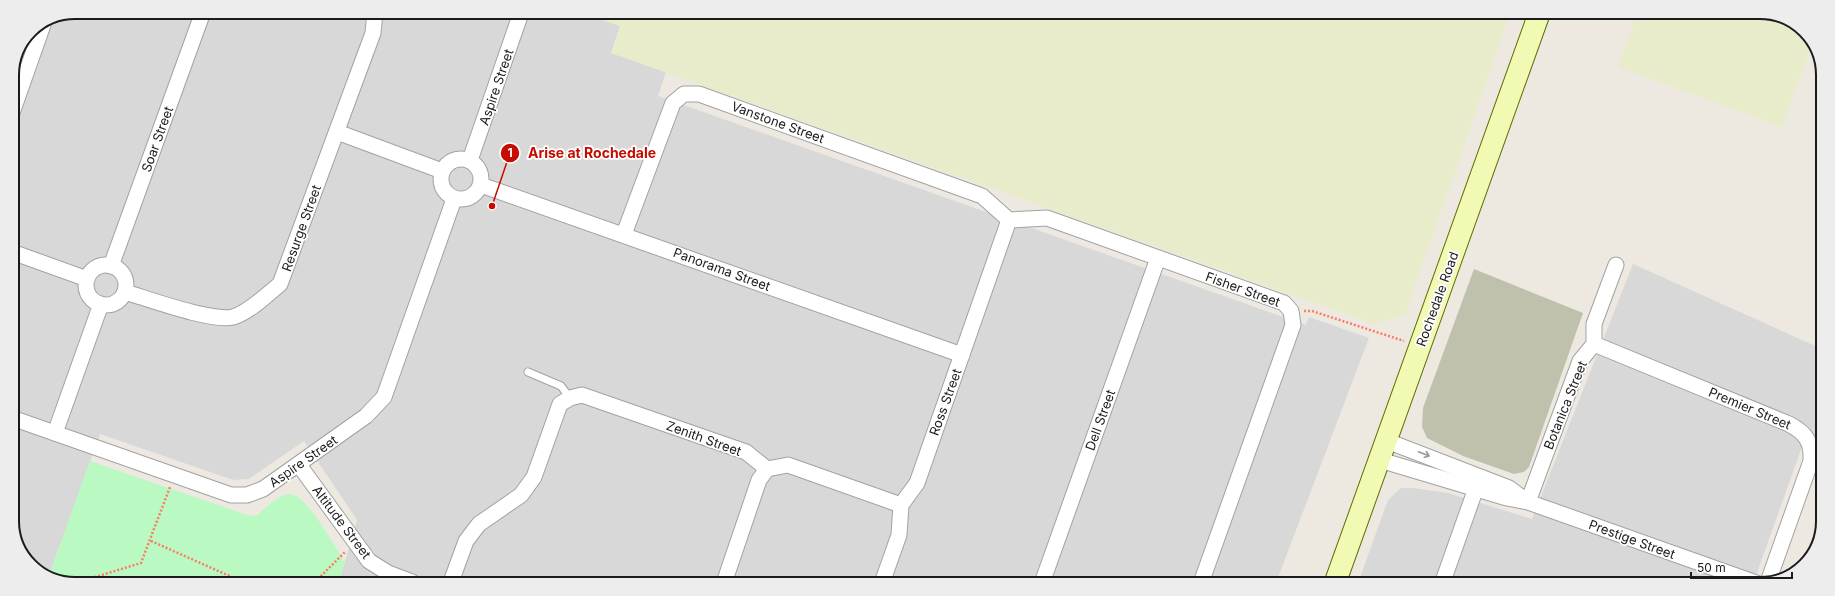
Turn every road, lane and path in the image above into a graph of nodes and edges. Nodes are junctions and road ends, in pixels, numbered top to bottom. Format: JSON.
{"nodes":[{"id":1,"x":200,"y":19,"type":"edge"},
{"id":2,"x":375,"y":19,"type":"edge"},
{"id":3,"x":519,"y":19,"type":"edge"},
{"id":4,"x":1537,"y":19,"type":"edge"},
{"id":5,"x":40,"y":31,"type":"edge"},
{"id":6,"x":19,"y":92,"type":"edge"},
{"id":7,"x":337,"y":132,"type":"junction"},
{"id":8,"x":470,"y":160,"type":"junction"},
{"id":9,"x":442,"y":171,"type":"junction"},
{"id":10,"x":481,"y":185,"type":"junction"},
{"id":11,"x":454,"y":199,"type":"junction"},
{"id":12,"x":1009,"y":220,"type":"junction"},
{"id":13,"x":624,"y":234,"type":"junction"},
{"id":14,"x":19,"y":255,"type":"edge"},
{"id":15,"x":1158,"y":258,"type":"junction"},
{"id":16,"x":1616,"y":265,"type":"dead end"},
{"id":17,"x":111,"y":266,"type":"junction"},
{"id":18,"x":87,"y":279,"type":"junction"},
{"id":19,"x":125,"y":292,"type":"junction"},
{"id":20,"x":101,"y":304,"type":"junction"},
{"id":21,"x":1291,"y":311,"type":"junction"},
{"id":22,"x":1594,"y":344,"type":"junction"},
{"id":23,"x":1420,"y":346,"type":"junction"},
{"id":24,"x":962,"y":355,"type":"junction"},
{"id":25,"x":528,"y":372,"type":"dead end"},
{"id":26,"x":570,"y":398,"type":"junction"},
{"id":27,"x":19,"y":420,"type":"edge"},
{"id":28,"x":55,"y":433,"type":"junction"},
{"id":29,"x":1387,"y":441,"type":"junction"},
{"id":30,"x":1380,"y":460,"type":"junction"},
{"id":31,"x":299,"y":465,"type":"junction"},
{"id":32,"x":767,"y":469,"type":"junction"},
{"id":33,"x":174,"y":475,"type":"junction"},
{"id":34,"x":1476,"y":488,"type":"junction"},
{"id":35,"x":1528,"y":502,"type":"junction"},
{"id":36,"x":901,"y":505,"type":"junction"},
{"id":37,"x":151,"y":542,"type":"junction"},
{"id":38,"x":355,"y":543,"type":"junction"},
{"id":39,"x":1770,"y":576,"type":"edge"},
{"id":40,"x":95,"y":577,"type":"edge"},
{"id":41,"x":232,"y":577,"type":"edge"},
{"id":42,"x":321,"y":577,"type":"edge"},
{"id":43,"x":399,"y":577,"type":"edge"},
{"id":44,"x":453,"y":577,"type":"edge"},
{"id":45,"x":726,"y":577,"type":"edge"},
{"id":46,"x":884,"y":577,"type":"edge"},
{"id":47,"x":1044,"y":577,"type":"edge"},
{"id":48,"x":1203,"y":577,"type":"edge"},
{"id":49,"x":1337,"y":577,"type":"edge"},
{"id":50,"x":1444,"y":577,"type":"edge"},
{"id":51,"x":1739,"y":577,"type":"edge"}],
"edges":[{"from":1,"to":17,"type":"street","name":"Soar Street"},
{"from":2,"to":7,"type":"street","name":"Resurge Street"},
{"from":3,"to":8,"type":"street","name":"Aspire Street"},
{"from":4,"to":23,"type":"main road","name":"Rochedale Road"},
{"from":5,"to":6,"type":"street"},
{"from":7,"to":9,"type":"street"},
{"from":7,"to":19,"type":"street","name":"Resurge Street"},
{"from":8,"to":9,"type":"street"},
{"from":8,"to":10,"type":"street"},
{"from":9,"to":11,"type":"street"},
{"from":10,"to":11,"type":"street"},
{"from":10,"to":13,"type":"street","name":"Panorama Street"},
{"from":11,"to":31,"type":"street","name":"Aspire Street"},
{"from":12,"to":13,"type":"street","name":"Vanstone Street"},
{"from":12,"to":15,"type":"street","name":"Fisher Street"},
{"from":12,"to":24,"type":"street","name":"Ross Street"},
{"from":13,"to":24,"type":"street","name":"Panorama Street"},
{"from":14,"to":18,"type":"street"},
{"from":15,"to":21,"type":"street","name":"Fisher Street"},
{"from":15,"to":47,"type":"street","name":"Dell Street"},
{"from":16,"to":22,"type":"street"},
{"from":17,"to":18,"type":"street"},
{"from":17,"to":19,"type":"street"},
{"from":18,"to":20,"type":"street"},
{"from":19,"to":20,"type":"street"},
{"from":20,"to":28,"type":"street"},
{"from":21,"to":23,"type":"path"},
{"from":21,"to":48,"type":"street","name":"Fisher Street"},
{"from":22,"to":35,"type":"street","name":"Botanica Street"},
{"from":22,"to":39,"type":"street","name":"Premier Street"},
{"from":23,"to":29,"type":"main road","name":"Rochedale Road"},
{"from":24,"to":36,"type":"street","name":"Ross Street"},
{"from":25,"to":26,"type":"lane"},
{"from":26,"to":32,"type":"street","name":"Zenith Street"},
{"from":26,"to":44,"type":"street"},
{"from":27,"to":28,"type":"street","name":"Aspire Street"},
{"from":28,"to":33,"type":"street","name":"Aspire Street"},
{"from":29,"to":30,"type":"main road","name":"Rochedale Road"},
{"from":29,"to":35,"type":"street","name":"Prestige Street","one_way":true},
{"from":30,"to":34,"type":"street","name":"Prestige Street"},
{"from":30,"to":49,"type":"main road","name":"Rochedale Road"},
{"from":31,"to":33,"type":"street","name":"Aspire Street"},
{"from":31,"to":38,"type":"street","name":"Altitude Street"},
{"from":32,"to":36,"type":"street"},
{"from":32,"to":45,"type":"street"},
{"from":33,"to":37,"type":"path"},
{"from":34,"to":35,"type":"street","name":"Prestige Street"},
{"from":34,"to":50,"type":"street"},
{"from":35,"to":51,"type":"street","name":"Prestige Street"},
{"from":36,"to":46,"type":"street"},
{"from":37,"to":40,"type":"path"},
{"from":37,"to":41,"type":"path"},
{"from":38,"to":42,"type":"path"},
{"from":38,"to":43,"type":"street","name":"Altitude Street"}]}
